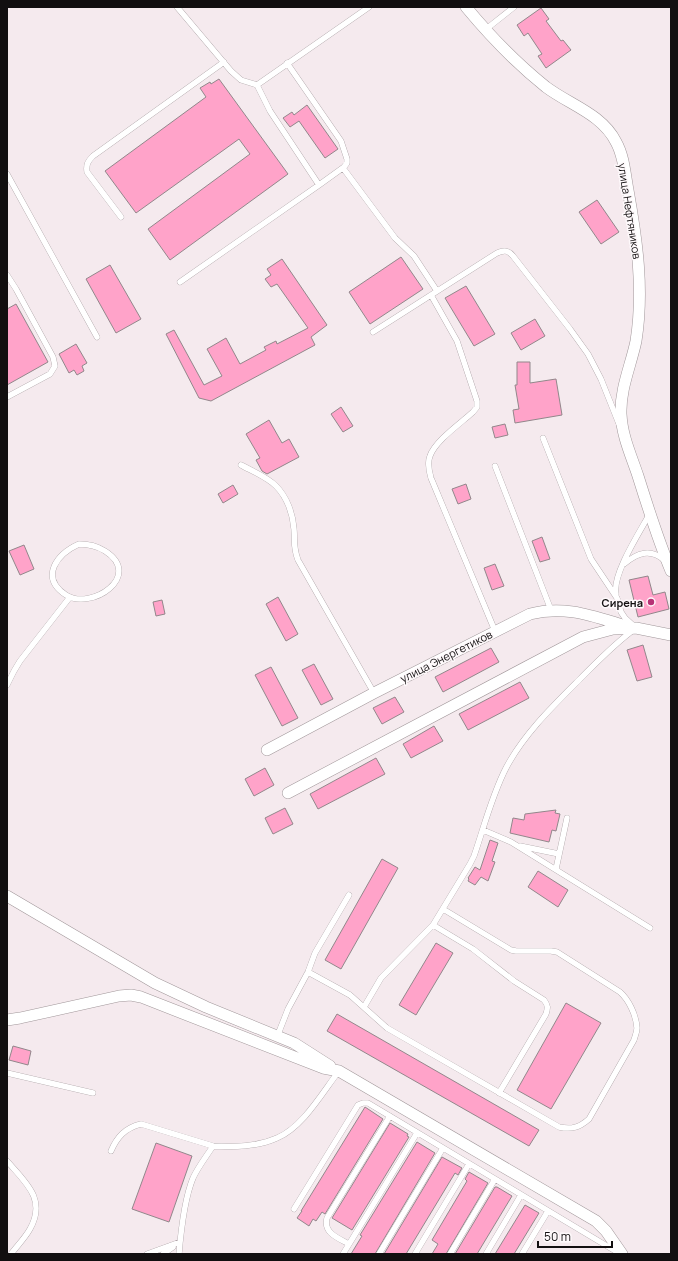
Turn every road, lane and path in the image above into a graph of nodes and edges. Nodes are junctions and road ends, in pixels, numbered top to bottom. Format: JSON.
{"nodes":[{"id":1,"x":177,"y":7,"type":"edge"},
{"id":2,"x":369,"y":7,"type":"edge"},
{"id":3,"x":466,"y":7,"type":"edge"},
{"id":4,"x":514,"y":7,"type":"edge"},
{"id":5,"x":485,"y":30,"type":"junction"},
{"id":6,"x":224,"y":62,"type":"junction"},
{"id":7,"x":287,"y":63,"type":"junction"},
{"id":8,"x":257,"y":86,"type":"junction"},
{"id":9,"x":343,"y":168,"type":"junction"},
{"id":10,"x":7,"y":174,"type":"edge"},
{"id":11,"x":319,"y":185,"type":"junction"},
{"id":12,"x":121,"y":218,"type":"dead end"},
{"id":13,"x":7,"y":275,"type":"edge"},
{"id":14,"x":180,"y":282,"type":"dead end"},
{"id":15,"x":434,"y":293,"type":"junction"},
{"id":16,"x":373,"y":332,"type":"dead end"},
{"id":17,"x":97,"y":336,"type":"dead end"},
{"id":18,"x":7,"y":397,"type":"edge"},
{"id":19,"x":543,"y":438,"type":"dead end"},
{"id":20,"x":624,"y":438,"type":"junction"},
{"id":21,"x":241,"y":465,"type":"dead end"},
{"id":22,"x":495,"y":466,"type":"dead end"},
{"id":23,"x":650,"y":513,"type":"junction"},
{"id":24,"x":620,"y":569,"type":"junction"},
{"id":25,"x":670,"y":569,"type":"edge"},
{"id":26,"x":70,"y":597,"type":"junction"},
{"id":27,"x":617,"y":598,"type":"junction"},
{"id":28,"x":551,"y":610,"type":"junction"},
{"id":29,"x":636,"y":628,"type":"junction"},
{"id":30,"x":495,"y":631,"type":"junction"},
{"id":31,"x":671,"y":635,"type":"edge"},
{"id":32,"x":7,"y":685,"type":"edge"},
{"id":33,"x":374,"y":693,"type":"junction"},
{"id":34,"x":267,"y":750,"type":"dead end"},
{"id":35,"x":288,"y":793,"type":"dead end"},
{"id":36,"x":567,"y":818,"type":"dead end"},
{"id":37,"x":483,"y":830,"type":"junction"},
{"id":38,"x":516,"y":845,"type":"junction"},
{"id":39,"x":559,"y":854,"type":"junction"},
{"id":40,"x":556,"y":869,"type":"junction"},
{"id":41,"x":349,"y":895,"type":"dead end"},
{"id":42,"x":7,"y":896,"type":"edge"},
{"id":43,"x":443,"y":909,"type":"junction"},
{"id":44,"x":433,"y":925,"type":"junction"},
{"id":45,"x":650,"y":928,"type":"dead end"},
{"id":46,"x":308,"y":972,"type":"junction"},
{"id":47,"x":364,"y":1007,"type":"junction"},
{"id":48,"x":7,"y":1020,"type":"edge"},
{"id":49,"x":277,"y":1037,"type":"junction"},
{"id":50,"x":339,"y":1071,"type":"junction"},
{"id":51,"x":7,"y":1073,"type":"edge"},
{"id":52,"x":93,"y":1093,"type":"dead end"},
{"id":53,"x":499,"y":1093,"type":"junction"},
{"id":54,"x":390,"y":1116,"type":"junction"},
{"id":55,"x":417,"y":1133,"type":"junction"},
{"id":56,"x":213,"y":1146,"type":"junction"},
{"id":57,"x":443,"y":1148,"type":"junction"},
{"id":58,"x":111,"y":1151,"type":"dead end"},
{"id":59,"x":7,"y":1161,"type":"edge"},
{"id":60,"x":469,"y":1164,"type":"junction"},
{"id":61,"x":495,"y":1179,"type":"junction"},
{"id":62,"x":521,"y":1195,"type":"junction"},
{"id":63,"x":294,"y":1209,"type":"dead end"},
{"id":64,"x":548,"y":1212,"type":"junction"},
{"id":65,"x":180,"y":1242,"type":"junction"},
{"id":66,"x":349,"y":1244,"type":"junction"},
{"id":67,"x":11,"y":1254,"type":"edge"},
{"id":68,"x":147,"y":1254,"type":"edge"},
{"id":69,"x":163,"y":1254,"type":"edge"},
{"id":70,"x":179,"y":1254,"type":"edge"},
{"id":71,"x":343,"y":1254,"type":"edge"},
{"id":72,"x":379,"y":1254,"type":"edge"},
{"id":73,"x":415,"y":1254,"type":"edge"},
{"id":74,"x":450,"y":1254,"type":"edge"},
{"id":75,"x":486,"y":1254,"type":"edge"},
{"id":76,"x":522,"y":1254,"type":"edge"},
{"id":77,"x":621,"y":1254,"type":"edge"}],
"edges":[{"from":1,"to":6,"type":"lane"},
{"from":2,"to":7,"type":"lane"},
{"from":3,"to":5,"type":"street","name":"улица Нефтяников"},
{"from":4,"to":5,"type":"lane"},
{"from":5,"to":20,"type":"street","name":"улица Нефтяников"},
{"from":6,"to":8,"type":"lane"},
{"from":6,"to":12,"type":"lane"},
{"from":7,"to":8,"type":"lane"},
{"from":7,"to":9,"type":"lane"},
{"from":8,"to":11,"type":"lane"},
{"from":9,"to":11,"type":"lane"},
{"from":9,"to":15,"type":"lane"},
{"from":10,"to":17,"type":"lane"},
{"from":11,"to":14,"type":"lane"},
{"from":13,"to":18,"type":"lane"},
{"from":15,"to":16,"type":"lane"},
{"from":15,"to":20,"type":"lane"},
{"from":15,"to":30,"type":"lane"},
{"from":19,"to":27,"type":"lane"},
{"from":20,"to":23,"type":"street","name":"улица Нефтяников"},
{"from":21,"to":33,"type":"lane"},
{"from":22,"to":28,"type":"lane"},
{"from":23,"to":24,"type":"lane"},
{"from":23,"to":25,"type":"street","name":"улица Нефтяников"},
{"from":24,"to":25,"type":"lane"},
{"from":24,"to":27,"type":"lane"},
{"from":26,"to":26,"type":"lane"},
{"from":26,"to":32,"type":"lane"},
{"from":27,"to":29,"type":"lane"},
{"from":28,"to":29,"type":"street","name":"улица Энергетиков"},
{"from":28,"to":30,"type":"street","name":"улица Энергетиков"},
{"from":29,"to":31,"type":"street"},
{"from":29,"to":35,"type":"street"},
{"from":29,"to":37,"type":"lane"},
{"from":30,"to":33,"type":"street","name":"улица Энергетиков"},
{"from":33,"to":34,"type":"street","name":"улица Энергетиков"},
{"from":36,"to":39,"type":"lane"},
{"from":37,"to":38,"type":"lane"},
{"from":37,"to":43,"type":"lane"},
{"from":38,"to":39,"type":"lane"},
{"from":38,"to":40,"type":"lane"},
{"from":39,"to":40,"type":"lane"},
{"from":40,"to":45,"type":"lane"},
{"from":41,"to":46,"type":"lane"},
{"from":42,"to":49,"type":"street"},
{"from":43,"to":44,"type":"lane"},
{"from":43,"to":53,"type":"lane"},
{"from":44,"to":47,"type":"lane"},
{"from":44,"to":53,"type":"lane"},
{"from":46,"to":47,"type":"lane"},
{"from":46,"to":49,"type":"lane"},
{"from":47,"to":53,"type":"lane"},
{"from":48,"to":50,"type":"street"},
{"from":49,"to":50,"type":"street"},
{"from":50,"to":56,"type":"lane"},
{"from":50,"to":77,"type":"street"},
{"from":51,"to":52,"type":"lane"},
{"from":54,"to":55,"type":"lane"},
{"from":54,"to":63,"type":"lane"},
{"from":54,"to":66,"type":"lane"},
{"from":55,"to":57,"type":"lane"},
{"from":55,"to":66,"type":"lane"},
{"from":56,"to":58,"type":"lane"},
{"from":56,"to":65,"type":"lane"},
{"from":57,"to":60,"type":"lane"},
{"from":57,"to":72,"type":"lane"},
{"from":59,"to":67,"type":"lane"},
{"from":60,"to":61,"type":"lane"},
{"from":60,"to":73,"type":"lane"},
{"from":61,"to":62,"type":"lane"},
{"from":61,"to":74,"type":"lane"},
{"from":62,"to":64,"type":"lane"},
{"from":62,"to":75,"type":"lane"},
{"from":64,"to":76,"type":"lane"},
{"from":64,"to":77,"type":"lane"},
{"from":65,"to":68,"type":"lane"},
{"from":65,"to":69,"type":"lane"},
{"from":65,"to":70,"type":"lane"},
{"from":66,"to":71,"type":"lane"}]}
